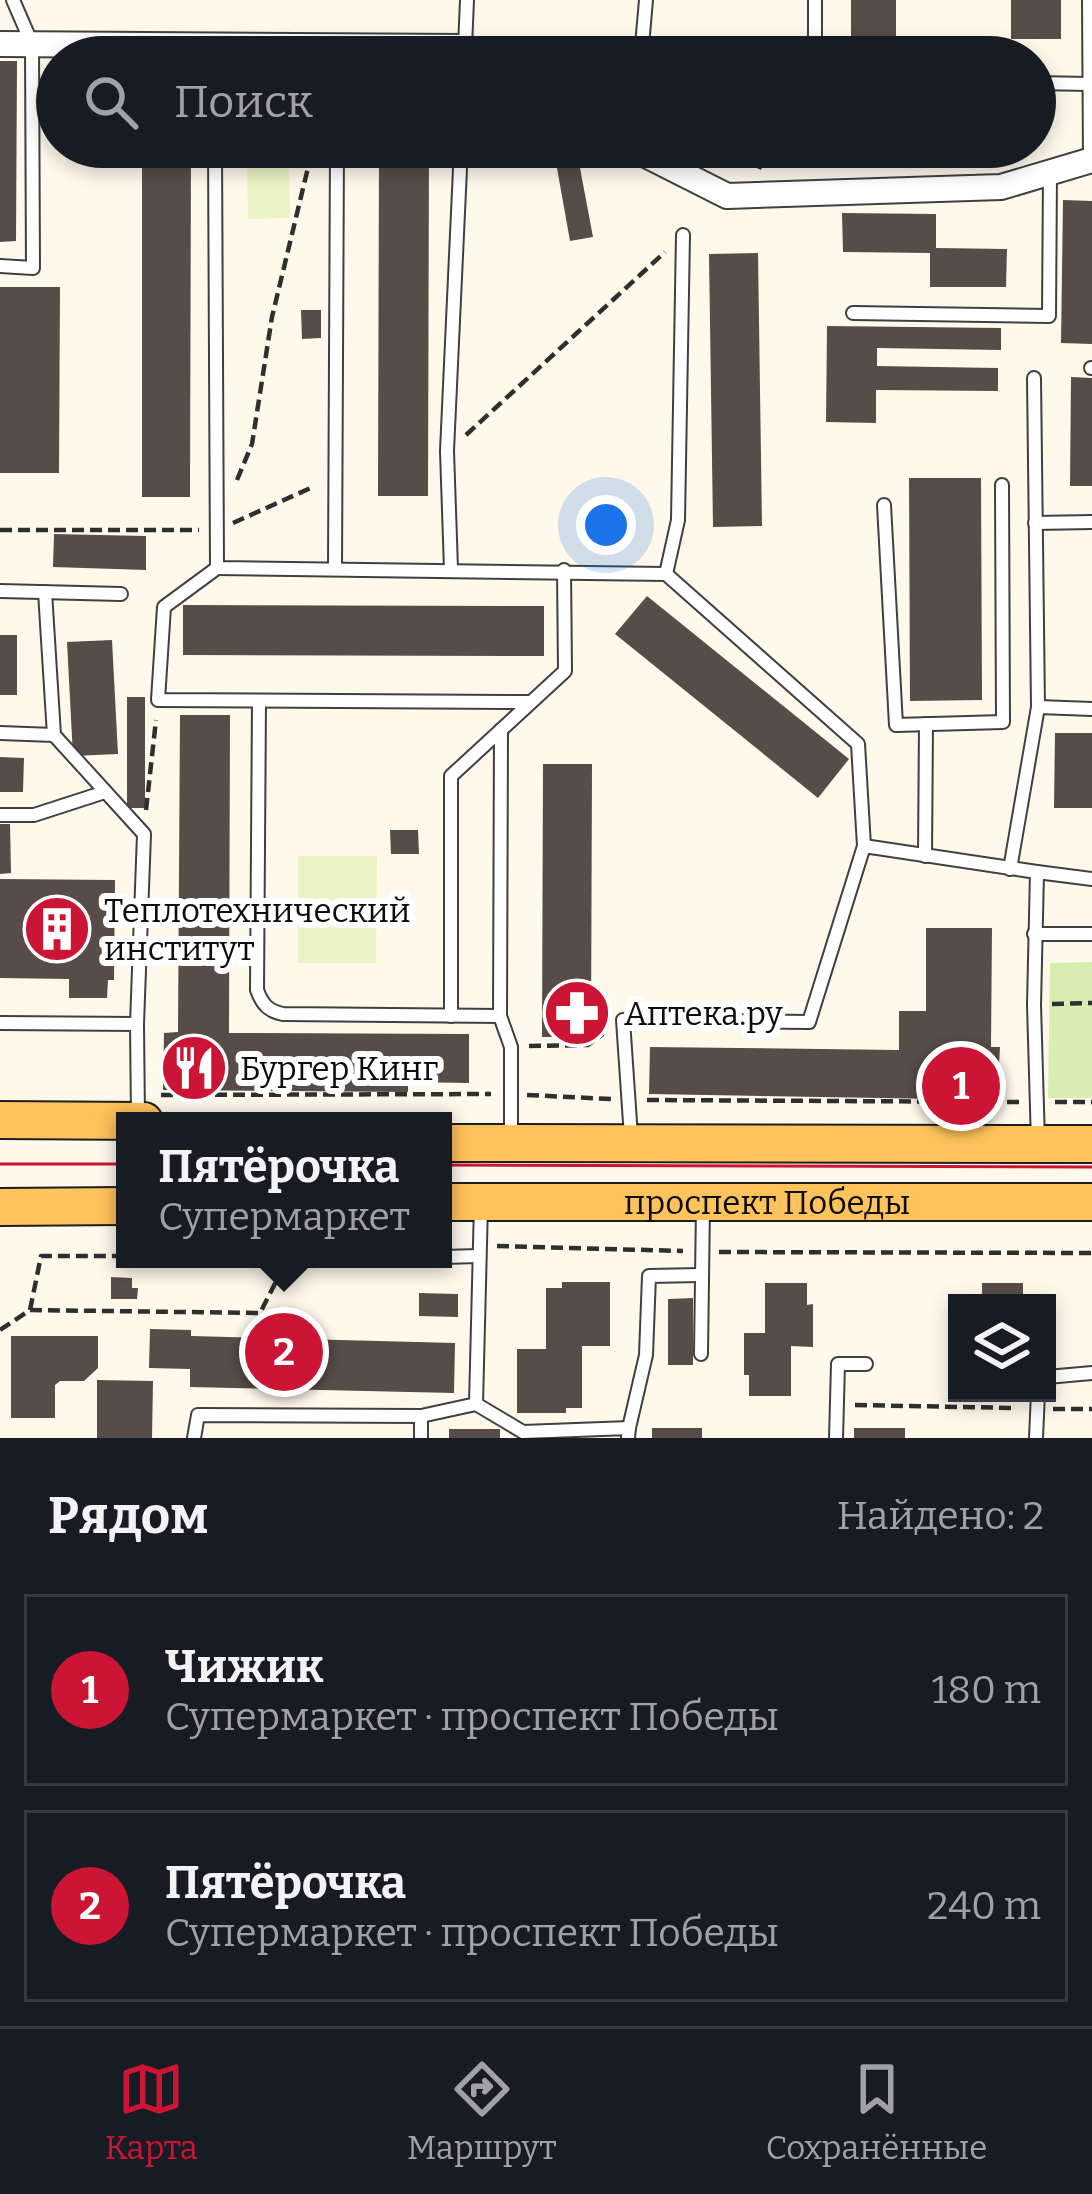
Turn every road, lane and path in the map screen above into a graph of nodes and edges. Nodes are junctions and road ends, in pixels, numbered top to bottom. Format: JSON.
{"nodes":[{"id":1,"x":13,"y":0,"type":"edge"},
{"id":2,"x":467,"y":0,"type":"edge"},
{"id":3,"x":646,"y":0,"type":"edge"},
{"id":4,"x":815,"y":0,"type":"edge"},
{"id":5,"x":1089,"y":0,"type":"edge"},
{"id":6,"x":469,"y":36,"type":"edge"},
{"id":7,"x":643,"y":36,"type":"edge"},
{"id":8,"x":815,"y":36,"type":"edge"},
{"id":9,"x":0,"y":44,"type":"edge"},
{"id":10,"x":32,"y":44,"type":"junction"},
{"id":11,"x":36,"y":44,"type":"edge"},
{"id":12,"x":1056,"y":83,"type":"edge"},
{"id":13,"x":1089,"y":84,"type":"edge"},
{"id":14,"x":1091,"y":160,"type":"edge"},
{"id":15,"x":215,"y":168,"type":"edge"},
{"id":16,"x":308,"y":168,"type":"edge"},
{"id":17,"x":337,"y":168,"type":"edge"},
{"id":18,"x":460,"y":168,"type":"edge"},
{"id":19,"x":672,"y":168,"type":"edge"},
{"id":20,"x":760,"y":168,"type":"edge"},
{"id":21,"x":1050,"y":172,"type":"junction"},
{"id":22,"x":727,"y":196,"type":"junction"},
{"id":23,"x":683,"y":235,"type":"joint"},
{"id":24,"x":0,"y":266,"type":"edge"},
{"id":25,"x":853,"y":313,"type":"dead end"},
{"id":26,"x":1034,"y":378,"type":"dead end"},
{"id":27,"x":447,"y":451,"type":"junction"},
{"id":28,"x":336,"y":467,"type":"junction"},
{"id":29,"x":1002,"y":484,"type":"dead end"},
{"id":30,"x":235,"y":487,"type":"dead end"},
{"id":31,"x":884,"y":505,"type":"dead end"},
{"id":32,"x":1092,"y":522,"type":"edge"},
{"id":33,"x":1036,"y":523,"type":"junction"},
{"id":34,"x":0,"y":530,"type":"edge"},
{"id":35,"x":217,"y":530,"type":"junction"},
{"id":36,"x":217,"y":568,"type":"junction"},
{"id":37,"x":335,"y":568,"type":"junction"},
{"id":38,"x":451,"y":569,"type":"junction"},
{"id":39,"x":564,"y":570,"type":"junction"},
{"id":40,"x":666,"y":574,"type":"junction"},
{"id":41,"x":0,"y":591,"type":"edge"},
{"id":42,"x":44,"y":592,"type":"junction"},
{"id":43,"x":121,"y":594,"type":"dead end"},
{"id":44,"x":158,"y":700,"type":"junction"},
{"id":45,"x":259,"y":701,"type":"junction"},
{"id":46,"x":532,"y":702,"type":"junction"},
{"id":47,"x":1038,"y":707,"type":"junction"},
{"id":48,"x":1092,"y":709,"type":"edge"},
{"id":49,"x":926,"y":724,"type":"junction"},
{"id":50,"x":501,"y":730,"type":"junction"},
{"id":51,"x":0,"y":733,"type":"edge"},
{"id":52,"x":54,"y":735,"type":"junction"},
{"id":53,"x":105,"y":791,"type":"junction"},
{"id":54,"x":0,"y":814,"type":"edge"},
{"id":55,"x":144,"y":834,"type":"junction"},
{"id":56,"x":864,"y":846,"type":"junction"},
{"id":57,"x":925,"y":856,"type":"junction"},
{"id":58,"x":1010,"y":869,"type":"junction"},
{"id":59,"x":1037,"y":872,"type":"junction"},
{"id":60,"x":1092,"y":879,"type":"edge"},
{"id":61,"x":1034,"y":934,"type":"junction"},
{"id":62,"x":1092,"y":934,"type":"edge"},
{"id":63,"x":1092,"y":1003,"type":"edge"},
{"id":64,"x":1034,"y":1004,"type":"junction"},
{"id":65,"x":451,"y":1016,"type":"junction"},
{"id":66,"x":500,"y":1016,"type":"junction"},
{"id":67,"x":623,"y":1020,"type":"junction"},
{"id":68,"x":0,"y":1023,"type":"edge"},
{"id":69,"x":137,"y":1024,"type":"junction"},
{"id":70,"x":511,"y":1047,"type":"junction"},
{"id":71,"x":512,"y":1094,"type":"junction"},
{"id":72,"x":632,"y":1100,"type":"junction"},
{"id":73,"x":1040,"y":1102,"type":"junction"},
{"id":74,"x":1092,"y":1102,"type":"edge"},
{"id":75,"x":140,"y":1112,"type":"edge"},
{"id":76,"x":116,"y":1113,"type":"edge"},
{"id":77,"x":0,"y":1120,"type":"edge"},
{"id":78,"x":452,"y":1143,"type":"edge"},
{"id":79,"x":511,"y":1143,"type":"junction"},
{"id":80,"x":632,"y":1144,"type":"junction"},
{"id":81,"x":1092,"y":1144,"type":"edge"},
{"id":82,"x":1038,"y":1145,"type":"junction"},
{"id":83,"x":452,"y":1202,"type":"edge"},
{"id":84,"x":482,"y":1202,"type":"junction"},
{"id":85,"x":1092,"y":1202,"type":"edge"},
{"id":86,"x":703,"y":1205,"type":"junction"},
{"id":87,"x":116,"y":1206,"type":"edge"},
{"id":88,"x":0,"y":1207,"type":"edge"},
{"id":89,"x":479,"y":1251,"type":"junction"},
{"id":90,"x":701,"y":1252,"type":"junction"},
{"id":91,"x":1092,"y":1253,"type":"edge"},
{"id":92,"x":116,"y":1256,"type":"edge"},
{"id":93,"x":452,"y":1256,"type":"edge"},
{"id":94,"x":283,"y":1268,"type":"edge"},
{"id":95,"x":700,"y":1275,"type":"junction"},
{"id":96,"x":30,"y":1310,"type":"junction"},
{"id":97,"x":0,"y":1332,"type":"edge"},
{"id":98,"x":701,"y":1354,"type":"dead end"},
{"id":99,"x":866,"y":1364,"type":"dead end"},
{"id":100,"x":1092,"y":1372,"type":"edge"},
{"id":101,"x":1056,"y":1376,"type":"edge"},
{"id":102,"x":1037,"y":1402,"type":"edge"},
{"id":103,"x":476,"y":1404,"type":"junction"},
{"id":104,"x":837,"y":1405,"type":"junction"},
{"id":105,"x":1037,"y":1408,"type":"junction"},
{"id":106,"x":1092,"y":1409,"type":"edge"},
{"id":107,"x":421,"y":1416,"type":"junction"},
{"id":108,"x":628,"y":1433,"type":"edge"},
{"id":109,"x":194,"y":1438,"type":"edge"},
{"id":110,"x":421,"y":1438,"type":"edge"},
{"id":111,"x":836,"y":1438,"type":"edge"},
{"id":112,"x":1036,"y":1438,"type":"edge"}],
"edges":[{"from":1,"to":10,"type":"lane"},
{"from":2,"to":6,"type":"lane"},
{"from":3,"to":7,"type":"lane"},
{"from":4,"to":8,"type":"lane"},
{"from":5,"to":13,"type":"lane"},
{"from":9,"to":10,"type":"street"},
{"from":10,"to":11,"type":"street"},
{"from":10,"to":24,"type":"lane"},
{"from":12,"to":13,"type":"lane"},
{"from":13,"to":14,"type":"lane"},
{"from":14,"to":21,"type":"street"},
{"from":15,"to":35,"type":"lane"},
{"from":16,"to":30,"type":"path"},
{"from":17,"to":28,"type":"lane"},
{"from":18,"to":27,"type":"lane"},
{"from":19,"to":22,"type":"street"},
{"from":20,"to":22,"type":"path"},
{"from":21,"to":22,"type":"street"},
{"from":21,"to":25,"type":"lane"},
{"from":23,"to":27,"type":"path"},
{"from":23,"to":40,"type":"lane"},
{"from":26,"to":33,"type":"lane"},
{"from":27,"to":38,"type":"lane"},
{"from":28,"to":35,"type":"path"},
{"from":28,"to":37,"type":"lane"},
{"from":29,"to":49,"type":"lane"},
{"from":31,"to":49,"type":"lane"},
{"from":32,"to":33,"type":"lane"},
{"from":33,"to":47,"type":"lane"},
{"from":34,"to":35,"type":"path"},
{"from":35,"to":36,"type":"lane"},
{"from":36,"to":37,"type":"lane"},
{"from":36,"to":44,"type":"lane"},
{"from":37,"to":38,"type":"lane"},
{"from":38,"to":39,"type":"lane"},
{"from":39,"to":40,"type":"lane"},
{"from":39,"to":46,"type":"lane"},
{"from":40,"to":56,"type":"lane"},
{"from":41,"to":42,"type":"lane"},
{"from":42,"to":43,"type":"lane"},
{"from":42,"to":52,"type":"lane"},
{"from":44,"to":45,"type":"lane"},
{"from":44,"to":55,"type":"path"},
{"from":45,"to":46,"type":"lane"},
{"from":45,"to":65,"type":"lane"},
{"from":46,"to":50,"type":"lane"},
{"from":47,"to":48,"type":"lane"},
{"from":47,"to":58,"type":"lane"},
{"from":49,"to":57,"type":"lane"},
{"from":50,"to":65,"type":"lane"},
{"from":50,"to":66,"type":"lane"},
{"from":51,"to":52,"type":"lane"},
{"from":52,"to":53,"type":"lane"},
{"from":53,"to":54,"type":"lane"},
{"from":53,"to":55,"type":"lane"},
{"from":55,"to":69,"type":"lane"},
{"from":56,"to":57,"type":"lane"},
{"from":56,"to":67,"type":"lane"},
{"from":57,"to":58,"type":"lane"},
{"from":58,"to":59,"type":"lane"},
{"from":59,"to":60,"type":"lane"},
{"from":59,"to":61,"type":"lane"},
{"from":61,"to":62,"type":"lane"},
{"from":61,"to":64,"type":"lane"},
{"from":63,"to":64,"type":"path"},
{"from":64,"to":73,"type":"lane"},
{"from":65,"to":66,"type":"lane"},
{"from":66,"to":70,"type":"lane"},
{"from":67,"to":70,"type":"path"},
{"from":67,"to":72,"type":"lane"},
{"from":68,"to":69,"type":"lane"},
{"from":69,"to":75,"type":"lane"},
{"from":70,"to":71,"type":"lane"},
{"from":71,"to":72,"type":"path"},
{"from":71,"to":75,"type":"path"},
{"from":71,"to":79,"type":"lane"},
{"from":72,"to":73,"type":"path"},
{"from":72,"to":80,"type":"lane"},
{"from":73,"to":74,"type":"path"},
{"from":73,"to":82,"type":"lane"},
{"from":76,"to":77,"type":"main road"},
{"from":78,"to":79,"type":"main road","name":"проспект Победы"},
{"from":79,"to":80,"type":"main road","name":"проспект Победы"},
{"from":80,"to":82,"type":"main road","name":"проспект Победы"},
{"from":81,"to":82,"type":"main road","name":"проспект Победы"},
{"from":83,"to":84,"type":"main road","name":"проспект Победы"},
{"from":84,"to":86,"type":"main road","name":"проспект Победы"},
{"from":84,"to":89,"type":"lane"},
{"from":85,"to":86,"type":"main road","name":"проспект Победы"},
{"from":86,"to":90,"type":"lane"},
{"from":87,"to":88,"type":"main road"},
{"from":89,"to":90,"type":"path"},
{"from":89,"to":93,"type":"lane"},
{"from":89,"to":103,"type":"lane"},
{"from":90,"to":91,"type":"path"},
{"from":90,"to":95,"type":"lane"},
{"from":92,"to":96,"type":"path"},
{"from":94,"to":96,"type":"path"},
{"from":95,"to":98,"type":"lane"},
{"from":95,"to":108,"type":"lane"},
{"from":96,"to":97,"type":"path"},
{"from":99,"to":104,"type":"lane"},
{"from":100,"to":101,"type":"lane"},
{"from":102,"to":105,"type":"lane"},
{"from":103,"to":107,"type":"lane"},
{"from":103,"to":108,"type":"lane"},
{"from":104,"to":105,"type":"path"},
{"from":104,"to":111,"type":"lane"},
{"from":105,"to":106,"type":"path"},
{"from":105,"to":112,"type":"lane"},
{"from":107,"to":109,"type":"lane"},
{"from":107,"to":110,"type":"lane"}]}
